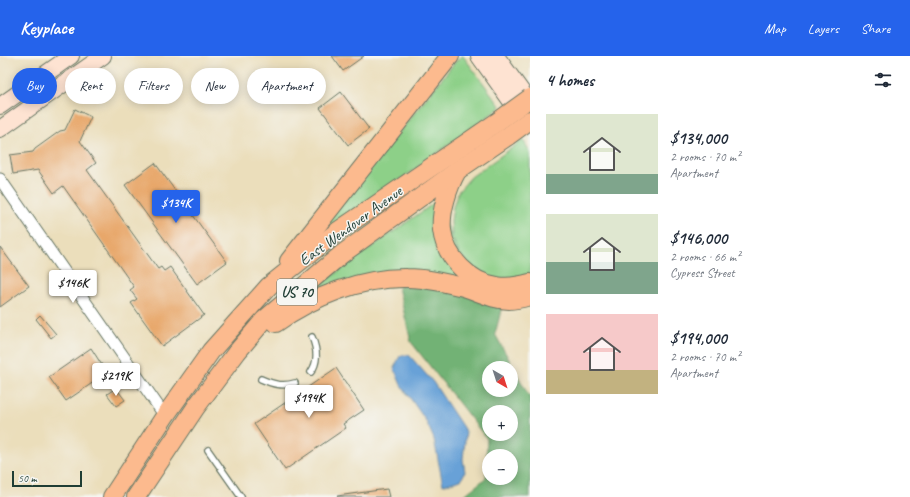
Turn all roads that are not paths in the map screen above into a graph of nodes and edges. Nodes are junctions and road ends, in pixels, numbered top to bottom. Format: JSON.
{"nodes":[{"id":1,"x":71,"y":56,"type":"edge"},
{"id":2,"x":104,"y":56,"type":"edge"},
{"id":3,"x":450,"y":56,"type":"edge"},
{"id":4,"x":478,"y":56,"type":"edge"},
{"id":5,"x":496,"y":56,"type":"edge"},
{"id":6,"x":530,"y":98,"type":"edge"},
{"id":7,"x":530,"y":103,"type":"edge"},
{"id":8,"x":0,"y":106,"type":"edge"},
{"id":9,"x":530,"y":120,"type":"edge"},
{"id":10,"x":0,"y":129,"type":"edge"},
{"id":11,"x":530,"y":129,"type":"edge"},
{"id":12,"x":458,"y":170,"type":"junction"},
{"id":13,"x":0,"y":179,"type":"edge"},
{"id":14,"x":530,"y":284,"type":"edge"},
{"id":15,"x":269,"y":286,"type":"junction"},
{"id":16,"x":530,"y":296,"type":"edge"},
{"id":17,"x":312,"y":337,"type":"dead end"},
{"id":18,"x":237,"y":352,"type":"junction"},
{"id":19,"x":311,"y":372,"type":"dead end"},
{"id":20,"x":261,"y":379,"type":"dead end"},
{"id":21,"x":295,"y":382,"type":"dead end"},
{"id":22,"x":165,"y":416,"type":"junction"},
{"id":23,"x":208,"y":450,"type":"dead end"},
{"id":24,"x":112,"y":497,"type":"edge"},
{"id":25,"x":136,"y":497,"type":"edge"},
{"id":26,"x":241,"y":497,"type":"edge"}],
"edges":[{"from":1,"to":8,"type":"main road"},
{"from":2,"to":10,"type":"main road"},
{"from":3,"to":15,"type":"highway"},
{"from":4,"to":11,"type":"main road"},
{"from":5,"to":7,"type":"main road"},
{"from":6,"to":15,"type":"highway","name":"East Wendover Avenue","number":"US 70","bridge":true},
{"from":9,"to":12,"type":"highway","name":"East Wendover Avenue","number":"US 70","bridge":true},
{"from":12,"to":14,"type":"highway"},
{"from":12,"to":18,"type":"highway","name":"East Wendover Avenue","number":"US 70"},
{"from":13,"to":22,"type":"street"},
{"from":15,"to":22,"type":"highway","name":"East Wendover Avenue","number":"US 70"},
{"from":16,"to":18,"type":"highway"},
{"from":17,"to":19,"type":"lane"},
{"from":18,"to":25,"type":"highway","name":"East Wendover Avenue","number":"US 70"},
{"from":20,"to":21,"type":"lane"},
{"from":22,"to":24,"type":"highway","name":"East Wendover Avenue","number":"US 70"},
{"from":23,"to":26,"type":"lane"}]}
